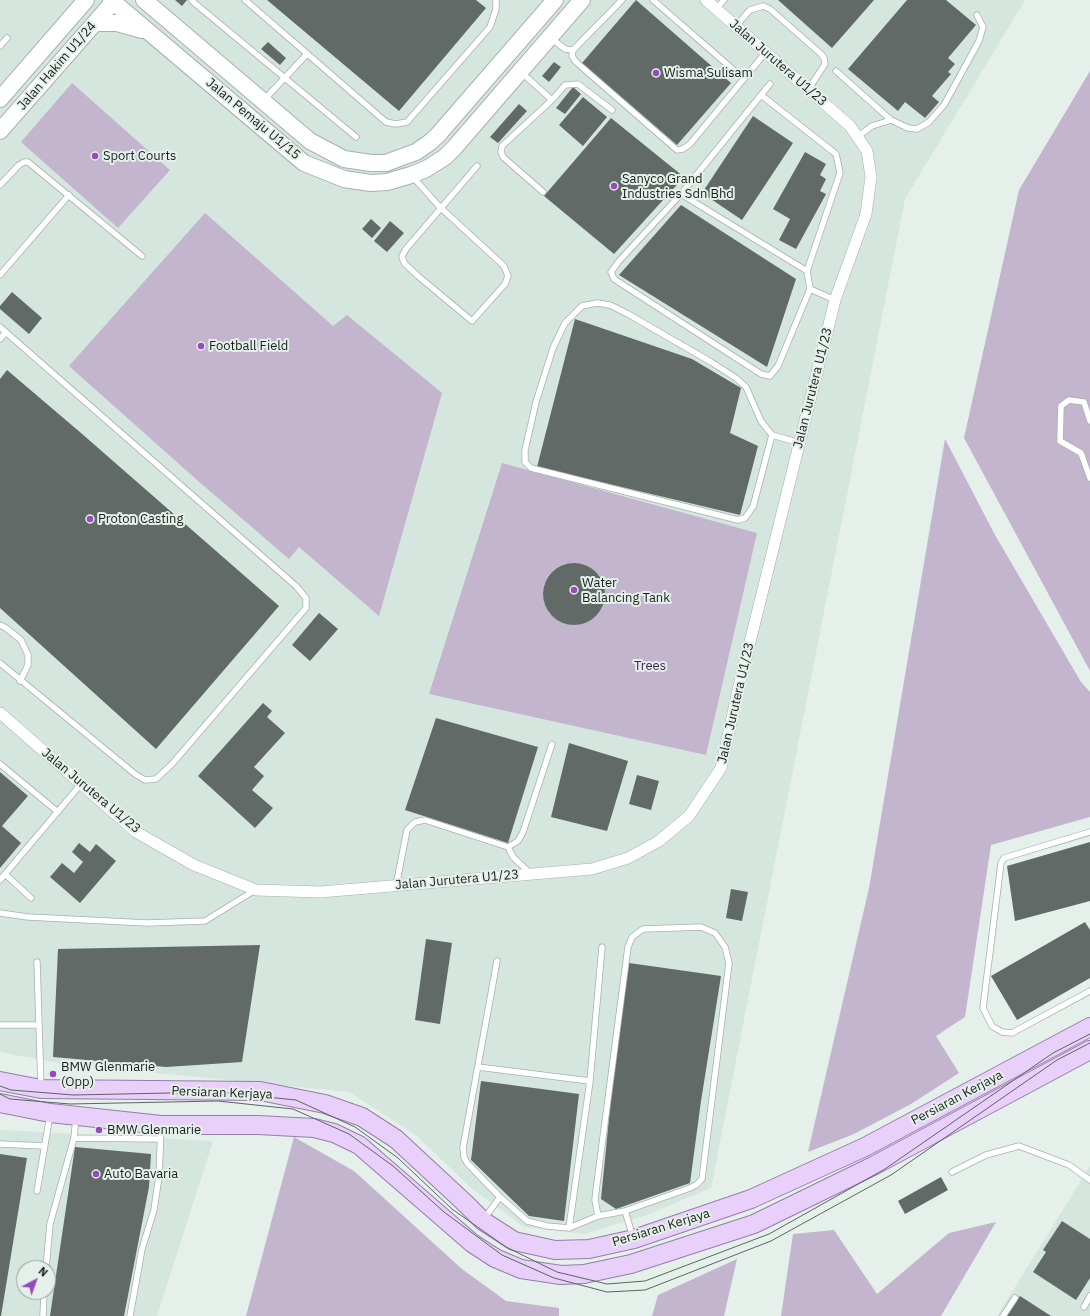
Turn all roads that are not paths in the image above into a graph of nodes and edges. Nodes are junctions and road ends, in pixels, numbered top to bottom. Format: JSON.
{"nodes":[{"id":1,"x":144,"y":0,"type":"edge"},
{"id":2,"x":245,"y":0,"type":"edge"},
{"id":3,"x":496,"y":0,"type":"edge"},
{"id":4,"x":555,"y":0,"type":"edge"},
{"id":5,"x":582,"y":0,"type":"edge"},
{"id":6,"x":622,"y":0,"type":"edge"},
{"id":7,"x":654,"y":0,"type":"edge"},
{"id":8,"x":706,"y":0,"type":"edge"},
{"id":9,"x":724,"y":0,"type":"edge"},
{"id":10,"x":113,"y":1,"type":"edge"},
{"id":11,"x":192,"y":1,"type":"dead end"},
{"id":12,"x":79,"y":4,"type":"edge"},
{"id":13,"x":716,"y":9,"type":"junction"},
{"id":14,"x":977,"y":15,"type":"dead end"},
{"id":15,"x":94,"y":23,"type":"junction"},
{"id":16,"x":736,"y":26,"type":"junction"},
{"id":17,"x":150,"y":33,"type":"junction"},
{"id":18,"x":549,"y":37,"type":"junction"},
{"id":19,"x":7,"y":38,"type":"dead end"},
{"id":20,"x":0,"y":46,"type":"edge"},
{"id":21,"x":573,"y":50,"type":"junction"},
{"id":22,"x":766,"y":52,"type":"junction"},
{"id":23,"x":307,"y":54,"type":"junction"},
{"id":24,"x":520,"y":71,"type":"junction"},
{"id":25,"x":836,"y":71,"type":"dead end"},
{"id":26,"x":284,"y":78,"type":"junction"},
{"id":27,"x":744,"y":79,"type":"junction"},
{"id":28,"x":770,"y":84,"type":"dead end"},
{"id":29,"x":808,"y":90,"type":"junction"},
{"id":30,"x":761,"y":95,"type":"junction"},
{"id":31,"x":0,"y":99,"type":"edge"},
{"id":32,"x":552,"y":100,"type":"junction"},
{"id":33,"x":263,"y":101,"type":"junction"},
{"id":34,"x":612,"y":110,"type":"dead end"},
{"id":35,"x":891,"y":120,"type":"junction"},
{"id":36,"x":0,"y":132,"type":"edge"},
{"id":37,"x":356,"y":137,"type":"dead end"},
{"id":38,"x":857,"y":137,"type":"junction"},
{"id":39,"x":477,"y":166,"type":"dead end"},
{"id":40,"x":411,"y":175,"type":"junction"},
{"id":41,"x":0,"y":185,"type":"edge"},
{"id":42,"x":543,"y":192,"type":"dead end"},
{"id":43,"x":681,"y":194,"type":"junction"},
{"id":44,"x":69,"y":195,"type":"junction"},
{"id":45,"x":441,"y":208,"type":"junction"},
{"id":46,"x":142,"y":256,"type":"dead end"},
{"id":47,"x":807,"y":271,"type":"junction"},
{"id":48,"x":0,"y":275,"type":"edge"},
{"id":49,"x":810,"y":289,"type":"junction"},
{"id":50,"x":835,"y":300,"type":"junction"},
{"id":51,"x":0,"y":327,"type":"edge"},
{"id":52,"x":6,"y":332,"type":"junction"},
{"id":53,"x":0,"y":339,"type":"edge"},
{"id":54,"x":1090,"y":422,"type":"edge"},
{"id":55,"x":772,"y":435,"type":"junction"},
{"id":56,"x":800,"y":443,"type":"junction"},
{"id":57,"x":1090,"y":478,"type":"edge"},
{"id":58,"x":0,"y":625,"type":"edge"},
{"id":59,"x":0,"y":663,"type":"edge"},
{"id":60,"x":20,"y":681,"type":"junction"},
{"id":61,"x":0,"y":713,"type":"edge"},
{"id":62,"x":552,"y":744,"type":"dead end"},
{"id":63,"x":0,"y":764,"type":"edge"},
{"id":64,"x":81,"y":784,"type":"junction"},
{"id":65,"x":58,"y":812,"type":"junction"},
{"id":66,"x":1090,"y":832,"type":"edge"},
{"id":67,"x":508,"y":847,"type":"junction"},
{"id":68,"x":5,"y":874,"type":"junction"},
{"id":69,"x":531,"y":874,"type":"junction"},
{"id":70,"x":0,"y":880,"type":"edge"},
{"id":71,"x":396,"y":886,"type":"junction"},
{"id":72,"x":256,"y":890,"type":"junction"},
{"id":73,"x":31,"y":898,"type":"dead end"},
{"id":74,"x":0,"y":913,"type":"edge"},
{"id":75,"x":602,"y":947,"type":"dead end"},
{"id":76,"x":497,"y":961,"type":"dead end"},
{"id":77,"x":37,"y":962,"type":"dead end"},
{"id":78,"x":1090,"y":991,"type":"edge"},
{"id":79,"x":0,"y":1025,"type":"edge"},
{"id":80,"x":39,"y":1025,"type":"junction"},
{"id":81,"x":1090,"y":1027,"type":"edge"},
{"id":82,"x":1090,"y":1050,"type":"edge"},
{"id":83,"x":478,"y":1067,"type":"junction"},
{"id":84,"x":0,"y":1081,"type":"edge"},
{"id":85,"x":590,"y":1081,"type":"junction"},
{"id":86,"x":41,"y":1089,"type":"junction"},
{"id":87,"x":0,"y":1102,"type":"edge"},
{"id":88,"x":50,"y":1113,"type":"junction"},
{"id":89,"x":76,"y":1116,"type":"junction"},
{"id":90,"x":160,"y":1132,"type":"junction"},
{"id":91,"x":74,"y":1138,"type":"junction"},
{"id":92,"x":0,"y":1144,"type":"edge"},
{"id":93,"x":44,"y":1146,"type":"junction"},
{"id":94,"x":952,"y":1172,"type":"dead end"},
{"id":95,"x":1090,"y":1180,"type":"edge"},
{"id":96,"x":37,"y":1192,"type":"dead end"},
{"id":97,"x":500,"y":1197,"type":"junction"},
{"id":98,"x":625,"y":1211,"type":"junction"},
{"id":99,"x":598,"y":1216,"type":"junction"},
{"id":100,"x":482,"y":1221,"type":"junction"},
{"id":101,"x":569,"y":1228,"type":"junction"},
{"id":102,"x":634,"y":1239,"type":"junction"},
{"id":103,"x":47,"y":1260,"type":"edge"},
{"id":104,"x":1090,"y":1296,"type":"edge"},
{"id":105,"x":1015,"y":1298,"type":"dead end"},
{"id":106,"x":44,"y":1300,"type":"edge"},
{"id":107,"x":1084,"y":1307,"type":"dead end"},
{"id":108,"x":43,"y":1316,"type":"edge"},
{"id":109,"x":130,"y":1316,"type":"edge"},
{"id":110,"x":1003,"y":1316,"type":"edge"}],
"edges":[{"from":1,"to":33,"type":"street","name":"Jalan Pemaju U1/15"},
{"from":2,"to":23,"type":"lane"},
{"from":3,"to":23,"type":"lane"},
{"from":4,"to":33,"type":"street","name":"Jalan Pemaju U1/15"},
{"from":5,"to":18,"type":"street","name":"Jalan Pemaju U1/15"},
{"from":6,"to":21,"type":"lane"},
{"from":7,"to":27,"type":"lane"},
{"from":8,"to":13,"type":"street","name":"Jalan Jurutera U1/23"},
{"from":9,"to":13,"type":"lane"},
{"from":10,"to":15,"type":"street","name":"Jalan Hakim U1/24"},
{"from":10,"to":17,"type":"street","name":"Jalan Pemaju U1/15"},
{"from":11,"to":26,"type":"lane"},
{"from":12,"to":31,"type":"street","name":"Jalan Hakim U1/24"},
{"from":13,"to":16,"type":"street","name":"Jalan Jurutera U1/23"},
{"from":14,"to":35,"type":"lane"},
{"from":15,"to":17,"type":"street"},
{"from":15,"to":36,"type":"street","name":"Jalan Hakim U1/24"},
{"from":16,"to":22,"type":"street","name":"Jalan Jurutera U1/23"},
{"from":16,"to":29,"type":"lane"},
{"from":17,"to":40,"type":"street","name":"Jalan Pemaju U1/15"},
{"from":18,"to":21,"type":"lane"},
{"from":18,"to":24,"type":"street","name":"Jalan Pemaju U1/15"},
{"from":19,"to":20,"type":"lane"},
{"from":21,"to":27,"type":"lane"},
{"from":22,"to":27,"type":"lane"},
{"from":22,"to":29,"type":"street","name":"Jalan Jurutera U1/23"},
{"from":23,"to":26,"type":"lane"},
{"from":24,"to":32,"type":"lane"},
{"from":24,"to":40,"type":"street","name":"Jalan Pemaju U1/15"},
{"from":25,"to":35,"type":"lane"},
{"from":26,"to":33,"type":"lane"},
{"from":26,"to":37,"type":"lane"},
{"from":28,"to":30,"type":"lane"},
{"from":29,"to":38,"type":"street","name":"Jalan Jurutera U1/23"},
{"from":30,"to":43,"type":"lane"},
{"from":30,"to":47,"type":"lane"},
{"from":32,"to":34,"type":"lane"},
{"from":32,"to":42,"type":"lane"},
{"from":35,"to":38,"type":"lane"},
{"from":38,"to":50,"type":"street","name":"Jalan Jurutera U1/23"},
{"from":39,"to":45,"type":"lane"},
{"from":40,"to":45,"type":"lane"},
{"from":41,"to":44,"type":"lane"},
{"from":43,"to":47,"type":"lane"},
{"from":43,"to":49,"type":"lane"},
{"from":44,"to":46,"type":"lane"},
{"from":44,"to":48,"type":"lane"},
{"from":45,"to":45,"type":"lane"},
{"from":47,"to":49,"type":"lane"},
{"from":49,"to":50,"type":"lane"},
{"from":50,"to":56,"type":"street","name":"Jalan Jurutera U1/23"},
{"from":51,"to":52,"type":"lane"},
{"from":52,"to":53,"type":"lane"},
{"from":52,"to":60,"type":"lane"},
{"from":54,"to":57,"type":"lane"},
{"from":55,"to":55,"type":"lane"},
{"from":55,"to":56,"type":"lane"},
{"from":56,"to":69,"type":"street","name":"Jalan Jurutera U1/23"},
{"from":58,"to":60,"type":"lane"},
{"from":59,"to":60,"type":"lane"},
{"from":61,"to":64,"type":"street","name":"Jalan Jurutera U1/23"},
{"from":62,"to":67,"type":"lane"},
{"from":63,"to":65,"type":"lane"},
{"from":64,"to":65,"type":"lane"},
{"from":64,"to":72,"type":"street","name":"Jalan Jurutera U1/23"},
{"from":65,"to":68,"type":"lane"},
{"from":66,"to":78,"type":"lane"},
{"from":67,"to":69,"type":"lane"},
{"from":67,"to":71,"type":"lane"},
{"from":68,"to":70,"type":"lane"},
{"from":68,"to":73,"type":"lane"},
{"from":69,"to":71,"type":"street","name":"Jalan Jurutera U1/23"},
{"from":71,"to":72,"type":"street","name":"Jalan Jurutera U1/23"},
{"from":72,"to":74,"type":"lane"},
{"from":75,"to":85,"type":"lane"},
{"from":76,"to":83,"type":"lane"},
{"from":77,"to":80,"type":"lane"},
{"from":79,"to":80,"type":"lane"},
{"from":80,"to":86,"type":"lane"},
{"from":81,"to":102,"type":"main road","name":"Persiaran Kerjaya"},
{"from":82,"to":90,"type":"main road","name":"Persiaran Kerjaya"},
{"from":83,"to":85,"type":"lane"},
{"from":83,"to":97,"type":"lane"},
{"from":84,"to":86,"type":"main road","name":"Persiaran Kerjaya"},
{"from":85,"to":101,"type":"lane"},
{"from":86,"to":100,"type":"main road","name":"Persiaran Kerjaya"},
{"from":87,"to":88,"type":"main road","name":"Persiaran Kerjaya"},
{"from":88,"to":89,"type":"main road","name":"Persiaran Kerjaya"},
{"from":88,"to":93,"type":"lane"},
{"from":89,"to":90,"type":"main road","name":"Persiaran Kerjaya"},
{"from":89,"to":91,"type":"lane"},
{"from":90,"to":91,"type":"lane"},
{"from":90,"to":109,"type":"lane"},
{"from":91,"to":103,"type":"lane"},
{"from":92,"to":93,"type":"lane"},
{"from":93,"to":96,"type":"lane"},
{"from":94,"to":95,"type":"lane"},
{"from":97,"to":100,"type":"lane"},
{"from":97,"to":101,"type":"lane"},
{"from":98,"to":99,"type":"lane"},
{"from":98,"to":99,"type":"lane"},
{"from":98,"to":102,"type":"lane"},
{"from":99,"to":101,"type":"lane"},
{"from":100,"to":102,"type":"main road","name":"Persiaran Kerjaya"},
{"from":104,"to":107,"type":"lane"},
{"from":105,"to":110,"type":"lane"},
{"from":106,"to":108,"type":"lane"}]}
